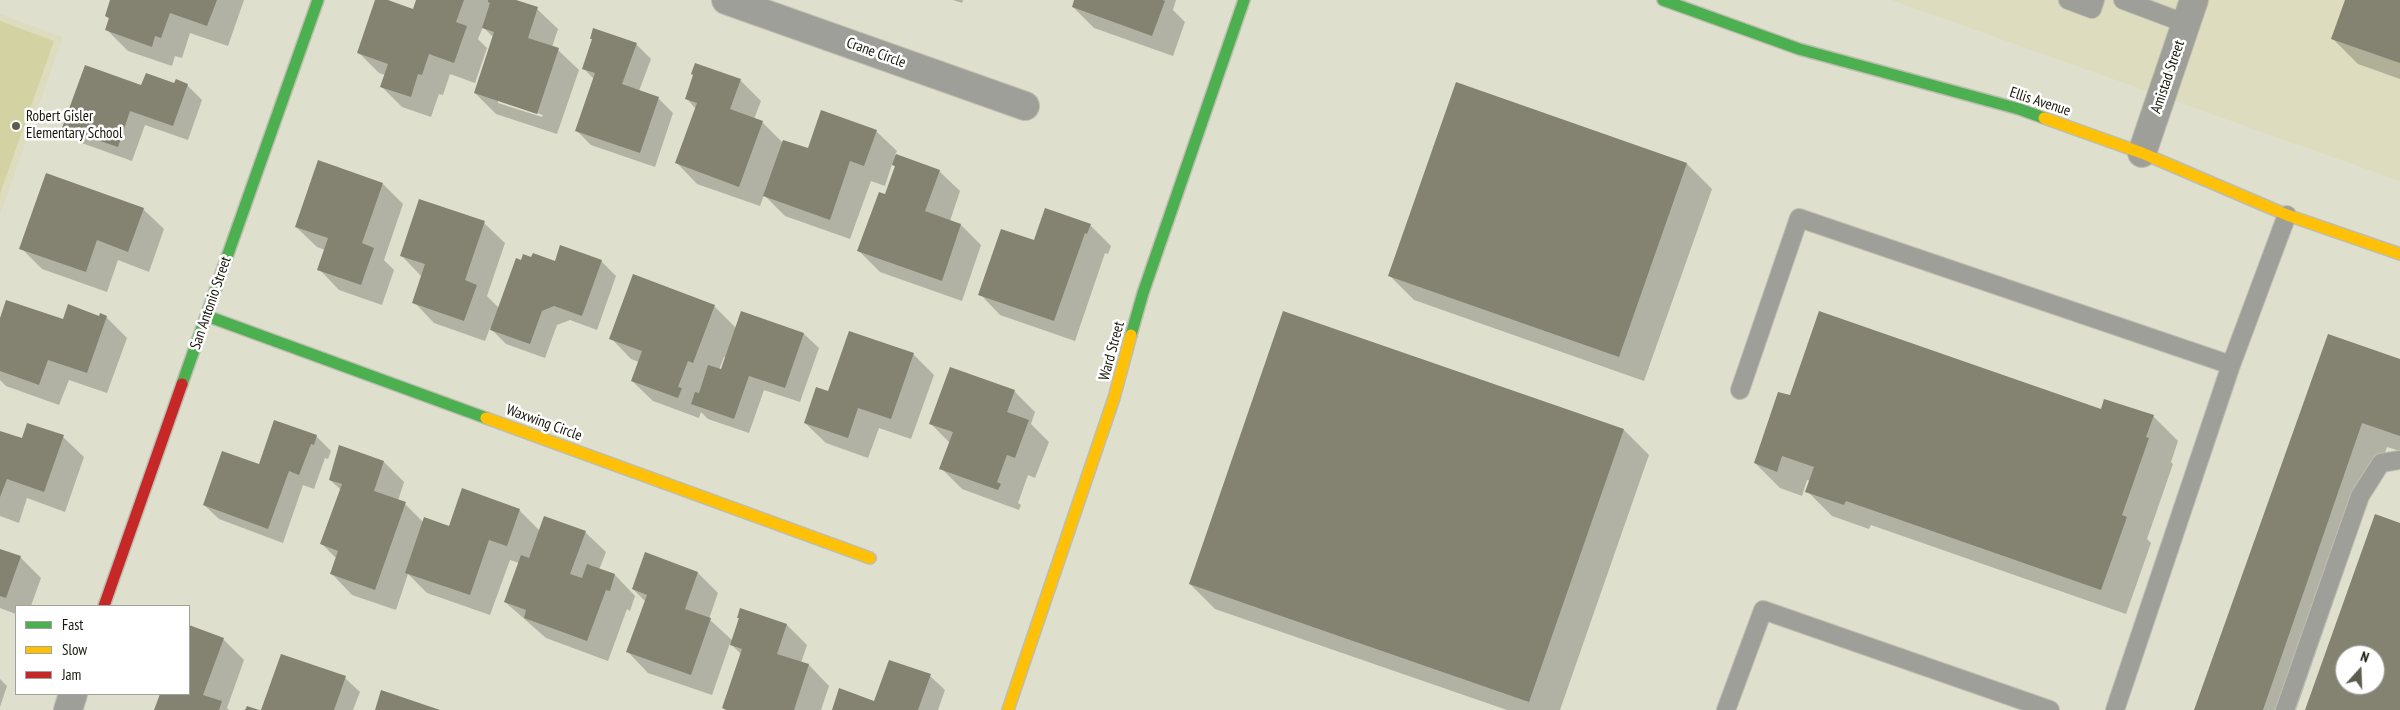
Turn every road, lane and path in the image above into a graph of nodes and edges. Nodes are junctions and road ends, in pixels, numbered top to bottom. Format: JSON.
{"nodes":[{"id":1,"x":318,"y":0,"type":"edge"},
{"id":2,"x":726,"y":0,"type":"edge"},
{"id":3,"x":1244,"y":0,"type":"edge"},
{"id":4,"x":1662,"y":0,"type":"edge"},
{"id":5,"x":2068,"y":0,"type":"edge"},
{"id":6,"x":2095,"y":0,"type":"edge"},
{"id":7,"x":2123,"y":0,"type":"edge"},
{"id":8,"x":2190,"y":12,"type":"edge"},
{"id":9,"x":1025,"y":106,"type":"dead end"},
{"id":10,"x":2142,"y":153,"type":"junction"},
{"id":11,"x":2287,"y":215,"type":"junction"},
{"id":12,"x":2400,"y":254,"type":"edge"},
{"id":13,"x":206,"y":316,"type":"junction"},
{"id":14,"x":2231,"y":365,"type":"junction"},
{"id":15,"x":1740,"y":390,"type":"dead end"},
{"id":16,"x":2400,"y":460,"type":"edge"},
{"id":17,"x":870,"y":558,"type":"dead end"},
{"id":18,"x":104,"y":605,"type":"edge"},
{"id":19,"x":74,"y":695,"type":"edge"},
{"id":20,"x":68,"y":710,"type":"edge"},
{"id":21,"x":1008,"y":710,"type":"edge"},
{"id":22,"x":1726,"y":710,"type":"edge"},
{"id":23,"x":2050,"y":710,"type":"edge"},
{"id":24,"x":2115,"y":710,"type":"edge"},
{"id":25,"x":2285,"y":710,"type":"edge"}],
"edges":[{"from":1,"to":13,"type":"street","name":"San Antonio Street"},
{"from":2,"to":9,"type":"street","name":"Crane Circle"},
{"from":3,"to":21,"type":"street","name":"Ward Street"},
{"from":4,"to":10,"type":"street","name":"Ellis Avenue"},
{"from":5,"to":6,"type":"lane"},
{"from":7,"to":8,"type":"lane"},
{"from":8,"to":10,"type":"street","name":"Amistad Street"},
{"from":10,"to":11,"type":"street","name":"Ellis Avenue"},
{"from":11,"to":12,"type":"street","name":"Ellis Avenue"},
{"from":11,"to":14,"type":"lane"},
{"from":13,"to":17,"type":"street","name":"Waxwing Circle"},
{"from":13,"to":18,"type":"street","name":"San Antonio Street"},
{"from":14,"to":15,"type":"lane"},
{"from":14,"to":24,"type":"lane"},
{"from":16,"to":25,"type":"lane"},
{"from":19,"to":20,"type":"street"},
{"from":22,"to":23,"type":"lane"}]}
